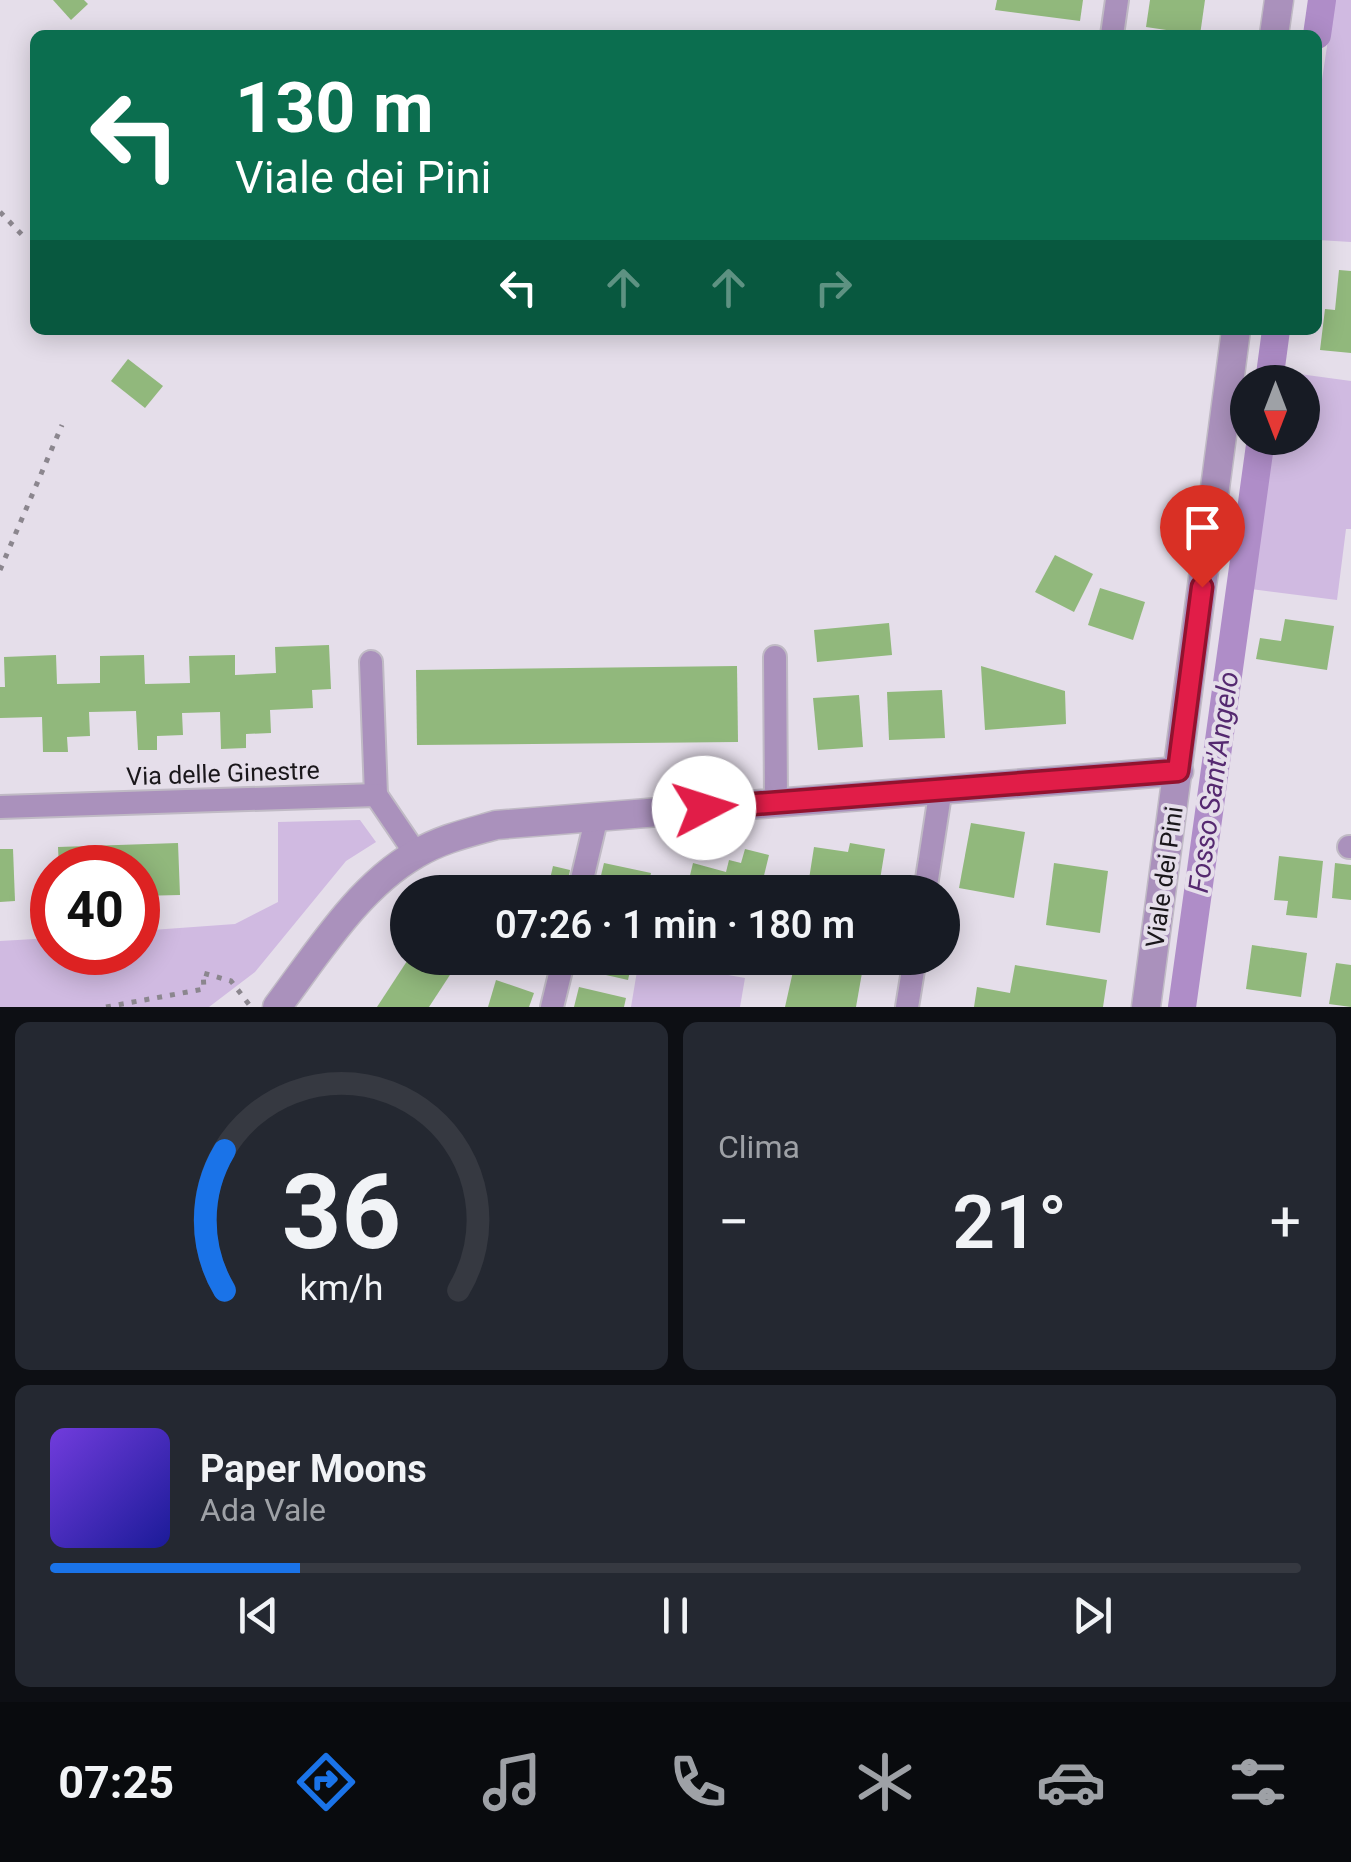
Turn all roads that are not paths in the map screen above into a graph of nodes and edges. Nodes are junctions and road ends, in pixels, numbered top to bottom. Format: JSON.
{"nodes":[{"id":1,"x":1117,"y":0,"type":"edge"},
{"id":2,"x":1279,"y":0,"type":"edge"},
{"id":3,"x":1113,"y":30,"type":"edge"},
{"id":4,"x":1275,"y":30,"type":"edge"},
{"id":5,"x":1235,"y":335,"type":"edge"},
{"id":6,"x":775,"y":657,"type":"dead end"},
{"id":7,"x":371,"y":662,"type":"dead end"},
{"id":8,"x":1178,"y":771,"type":"junction"},
{"id":9,"x":941,"y":788,"type":"junction"},
{"id":10,"x":376,"y":795,"type":"junction"},
{"id":11,"x":776,"y":802,"type":"junction"},
{"id":12,"x":0,"y":807,"type":"edge"},
{"id":13,"x":597,"y":816,"type":"junction"},
{"id":14,"x":416,"y":854,"type":"junction"},
{"id":15,"x":583,"y":875,"type":"edge"},
{"id":16,"x":928,"y":875,"type":"edge"},
{"id":17,"x":560,"y":975,"type":"edge"},
{"id":18,"x":912,"y":975,"type":"edge"},
{"id":19,"x":283,"y":1000,"type":"edge"},
{"id":20,"x":263,"y":1007,"type":"edge"},
{"id":21,"x":552,"y":1007,"type":"edge"},
{"id":22,"x":907,"y":1007,"type":"edge"},
{"id":23,"x":1146,"y":1007,"type":"edge"}],
"edges":[{"from":1,"to":3,"type":"street"},
{"from":2,"to":4,"type":"street"},
{"from":5,"to":8,"type":"street","name":"Viale dei Pini"},
{"from":6,"to":11,"type":"street"},
{"from":7,"to":10,"type":"street"},
{"from":8,"to":9,"type":"street"},
{"from":8,"to":23,"type":"street","name":"Viale dei Pini"},
{"from":9,"to":11,"type":"street"},
{"from":9,"to":16,"type":"street"},
{"from":10,"to":12,"type":"street","name":"Via delle Ginestre"},
{"from":10,"to":14,"type":"street"},
{"from":11,"to":13,"type":"street"},
{"from":13,"to":14,"type":"street"},
{"from":13,"to":15,"type":"street"},
{"from":14,"to":19,"type":"street"},
{"from":17,"to":21,"type":"street"},
{"from":18,"to":22,"type":"street"},
{"from":19,"to":20,"type":"street"}]}
